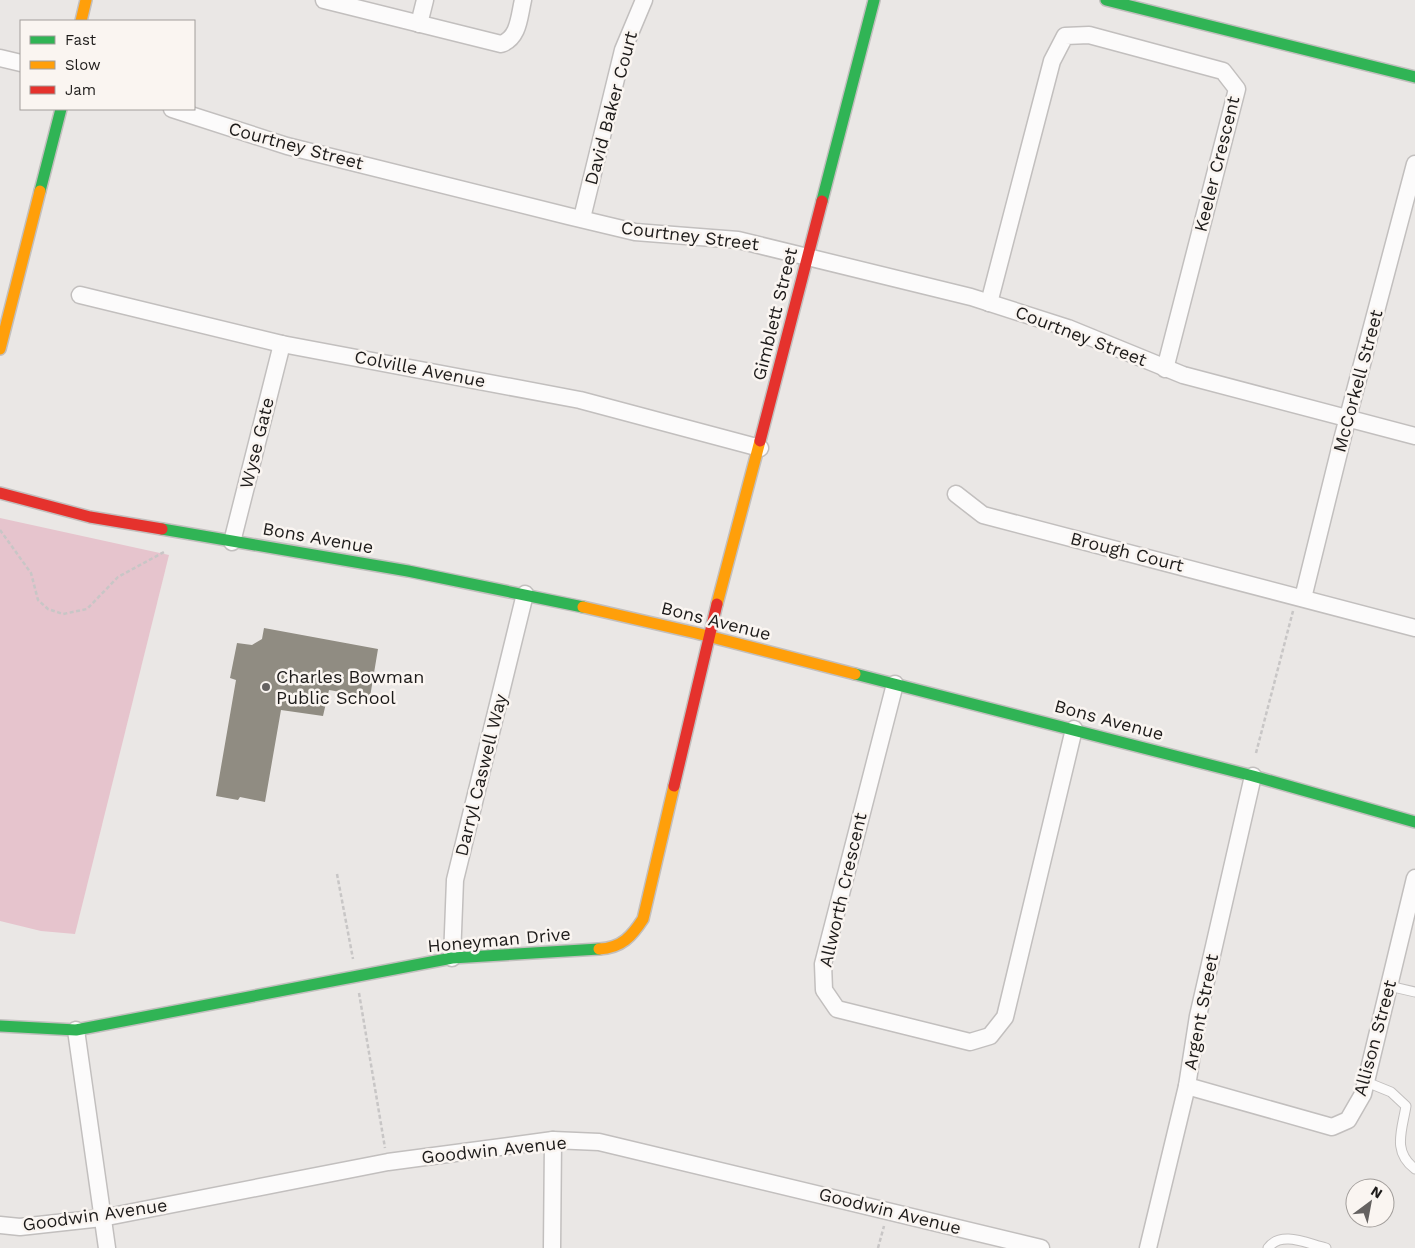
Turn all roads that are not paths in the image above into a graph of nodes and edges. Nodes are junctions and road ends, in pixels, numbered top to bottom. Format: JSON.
{"nodes":[{"id":1,"x":86,"y":0,"type":"edge"},
{"id":2,"x":324,"y":0,"type":"edge"},
{"id":3,"x":425,"y":0,"type":"edge"},
{"id":4,"x":523,"y":0,"type":"edge"},
{"id":5,"x":644,"y":0,"type":"edge"},
{"id":6,"x":874,"y":0,"type":"edge"},
{"id":7,"x":1106,"y":0,"type":"edge"},
{"id":8,"x":81,"y":20,"type":"edge"},
{"id":9,"x":418,"y":24,"type":"junction"},
{"id":10,"x":0,"y":58,"type":"edge"},
{"id":11,"x":20,"y":62,"type":"edge"},
{"id":12,"x":1415,"y":78,"type":"edge"},
{"id":13,"x":61,"y":110,"type":"edge"},
{"id":14,"x":175,"y":110,"type":"edge"},
{"id":15,"x":1415,"y":164,"type":"edge"},
{"id":16,"x":582,"y":218,"type":"junction"},
{"id":17,"x":808,"y":256,"type":"junction"},
{"id":18,"x":80,"y":295,"type":"dead end"},
{"id":19,"x":989,"y":303,"type":"junction"},
{"id":20,"x":282,"y":344,"type":"junction"},
{"id":21,"x":0,"y":349,"type":"edge"},
{"id":22,"x":1165,"y":369,"type":"junction"},
{"id":23,"x":1348,"y":419,"type":"junction"},
{"id":24,"x":1415,"y":436,"type":"edge"},
{"id":25,"x":760,"y":448,"type":"junction"},
{"id":26,"x":0,"y":493,"type":"edge"},
{"id":27,"x":956,"y":494,"type":"dead end"},
{"id":28,"x":232,"y":542,"type":"junction"},
{"id":29,"x":525,"y":594,"type":"junction"},
{"id":30,"x":1303,"y":598,"type":"junction"},
{"id":31,"x":1415,"y":628,"type":"edge"},
{"id":32,"x":709,"y":636,"type":"junction"},
{"id":33,"x":895,"y":684,"type":"junction"},
{"id":34,"x":1074,"y":729,"type":"junction"},
{"id":35,"x":1253,"y":776,"type":"junction"},
{"id":36,"x":1415,"y":822,"type":"edge"},
{"id":37,"x":1415,"y":878,"type":"edge"},
{"id":38,"x":452,"y":958,"type":"junction"},
{"id":39,"x":1389,"y":986,"type":"junction"},
{"id":40,"x":1415,"y":992,"type":"edge"},
{"id":41,"x":0,"y":1026,"type":"edge"},
{"id":42,"x":76,"y":1030,"type":"junction"},
{"id":43,"x":1364,"y":1081,"type":"junction"},
{"id":44,"x":1187,"y":1086,"type":"junction"},
{"id":45,"x":553,"y":1140,"type":"junction"},
{"id":46,"x":1415,"y":1169,"type":"edge"},
{"id":47,"x":102,"y":1218,"type":"junction"},
{"id":48,"x":0,"y":1225,"type":"edge"},
{"id":49,"x":108,"y":1248,"type":"edge"},
{"id":50,"x":552,"y":1248,"type":"edge"},
{"id":51,"x":1041,"y":1248,"type":"edge"},
{"id":52,"x":1148,"y":1248,"type":"edge"},
{"id":53,"x":1268,"y":1248,"type":"edge"},
{"id":54,"x":1326,"y":1248,"type":"edge"}],
"edges":[{"from":1,"to":8,"type":"street"},
{"from":2,"to":9,"type":"street"},
{"from":3,"to":9,"type":"street"},
{"from":4,"to":9,"type":"street"},
{"from":5,"to":16,"type":"street","name":"David Baker Court"},
{"from":6,"to":17,"type":"street","name":"Gimblett Street"},
{"from":7,"to":12,"type":"street"},
{"from":10,"to":11,"type":"street"},
{"from":13,"to":21,"type":"street"},
{"from":14,"to":16,"type":"street","name":"Courtney Street"},
{"from":15,"to":23,"type":"street","name":"McCorkell Street"},
{"from":16,"to":17,"type":"street","name":"Courtney Street"},
{"from":17,"to":19,"type":"street","name":"Courtney Street"},
{"from":17,"to":25,"type":"street","name":"Gimblett Street"},
{"from":18,"to":20,"type":"street","name":"Colville Avenue"},
{"from":19,"to":22,"type":"street","name":"Courtney Street"},
{"from":19,"to":22,"type":"street","name":"Keeler Crescent"},
{"from":20,"to":25,"type":"street","name":"Colville Avenue"},
{"from":20,"to":28,"type":"street","name":"Wyse Gate"},
{"from":22,"to":23,"type":"street","name":"Courtney Street"},
{"from":23,"to":24,"type":"street","name":"Courtney Street"},
{"from":23,"to":30,"type":"street","name":"McCorkell Street"},
{"from":25,"to":32,"type":"street","name":"Gimblett Street"},
{"from":26,"to":28,"type":"street","name":"Bons Avenue"},
{"from":27,"to":30,"type":"street","name":"Brough Court"},
{"from":28,"to":29,"type":"street","name":"Bons Avenue"},
{"from":29,"to":32,"type":"street","name":"Bons Avenue"},
{"from":29,"to":38,"type":"street","name":"Darryl Caswell Way"},
{"from":30,"to":31,"type":"street","name":"Brough Court"},
{"from":32,"to":33,"type":"street","name":"Bons Avenue"},
{"from":32,"to":38,"type":"street","name":"Honeyman Drive"},
{"from":33,"to":34,"type":"street","name":"Bons Avenue"},
{"from":33,"to":34,"type":"street","name":"Allworth Crescent"},
{"from":34,"to":35,"type":"street","name":"Bons Avenue"},
{"from":35,"to":36,"type":"street","name":"Bons Avenue"},
{"from":35,"to":44,"type":"street","name":"Argent Street"},
{"from":37,"to":39,"type":"street","name":"Allison Street"},
{"from":38,"to":42,"type":"street","name":"Honeyman Drive"},
{"from":39,"to":40,"type":"lane"},
{"from":39,"to":43,"type":"street","name":"Allison Street"},
{"from":41,"to":42,"type":"street","name":"Honeyman Drive"},
{"from":42,"to":47,"type":"street"},
{"from":43,"to":44,"type":"street","name":"Allison Street"},
{"from":43,"to":46,"type":"lane"},
{"from":44,"to":52,"type":"street","name":"Argent Street"},
{"from":45,"to":47,"type":"street","name":"Goodwin Avenue"},
{"from":45,"to":50,"type":"street"},
{"from":45,"to":51,"type":"street","name":"Goodwin Avenue"},
{"from":47,"to":48,"type":"street","name":"Goodwin Avenue"},
{"from":47,"to":49,"type":"street"},
{"from":53,"to":54,"type":"lane"}]}
